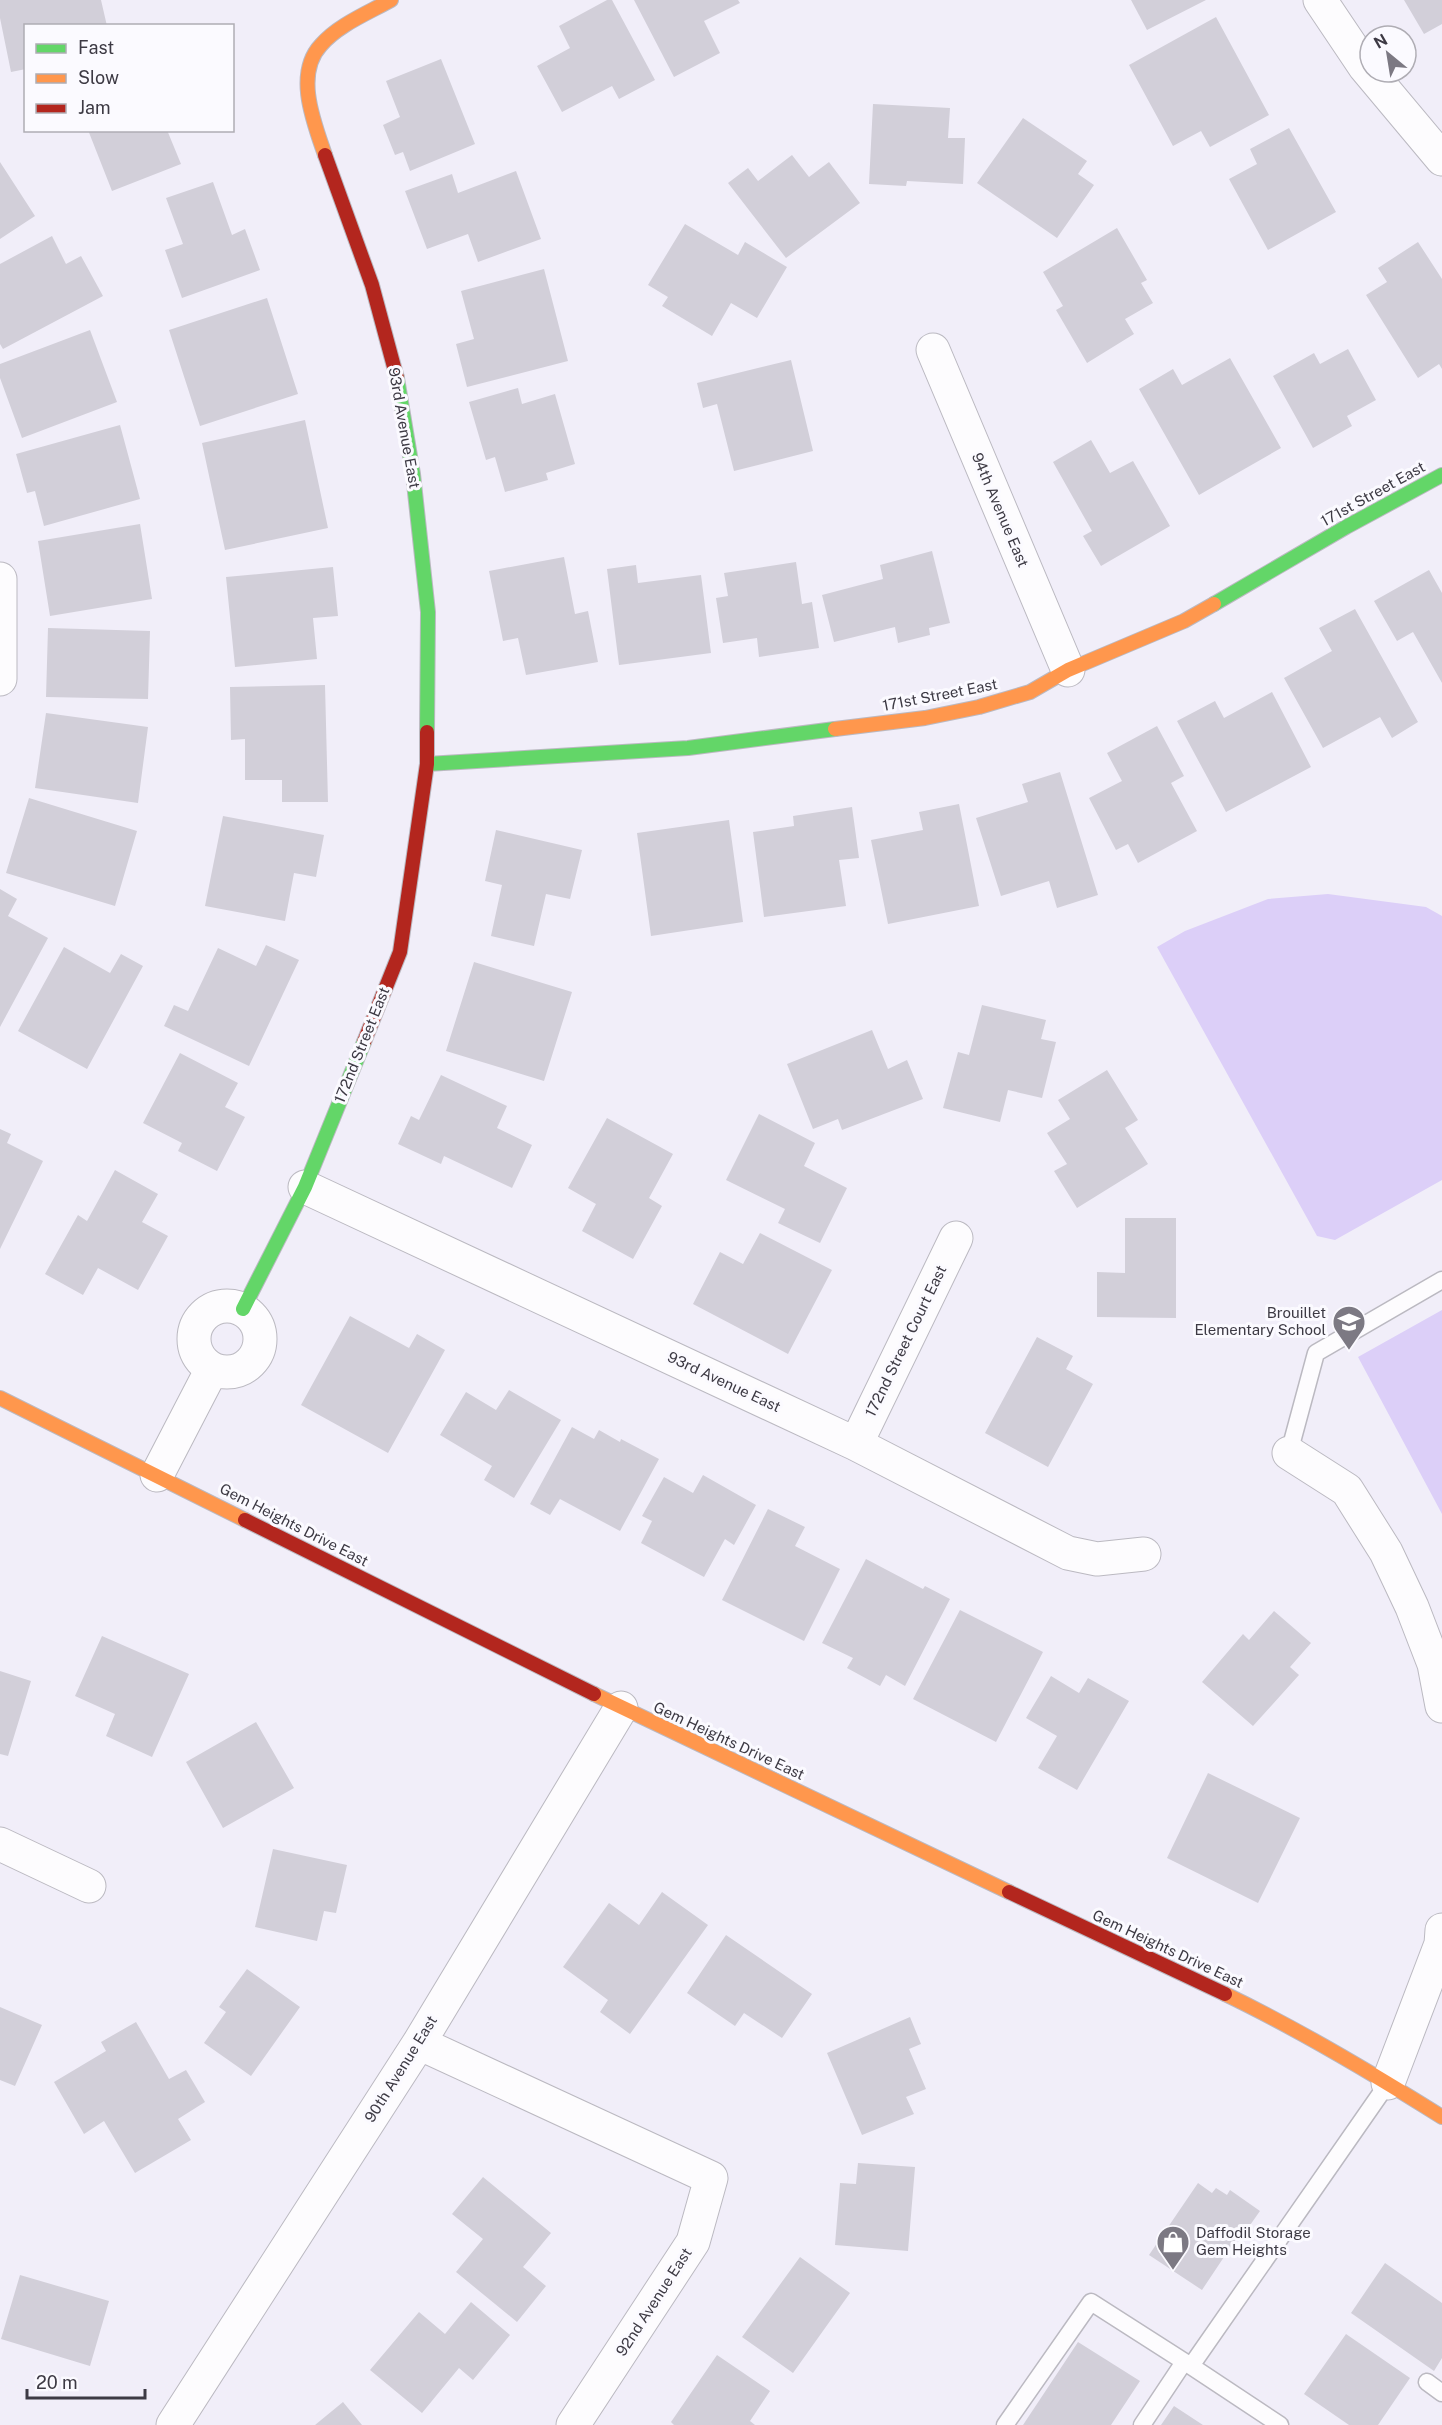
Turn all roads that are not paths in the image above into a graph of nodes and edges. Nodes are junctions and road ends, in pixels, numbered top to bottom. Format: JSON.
{"nodes":[{"id":1,"x":391,"y":0,"type":"edge"},
{"id":2,"x":1320,"y":0,"type":"edge"},
{"id":3,"x":1442,"y":159,"type":"edge"},
{"id":4,"x":933,"y":350,"type":"dead end"},
{"id":5,"x":1442,"y":475,"type":"edge"},
{"id":6,"x":0,"y":579,"type":"edge"},
{"id":7,"x":1068,"y":670,"type":"junction"},
{"id":8,"x":0,"y":679,"type":"edge"},
{"id":9,"x":427,"y":764,"type":"junction"},
{"id":10,"x":305,"y":1187,"type":"junction"},
{"id":11,"x":956,"y":1238,"type":"dead end"},
{"id":12,"x":1442,"y":1280,"type":"edge"},
{"id":13,"x":243,"y":1309,"type":"junction"},
{"id":14,"x":212,"y":1369,"type":"junction"},
{"id":15,"x":0,"y":1398,"type":"edge"},
{"id":16,"x":856,"y":1444,"type":"junction"},
{"id":17,"x":1289,"y":1453,"type":"joint"},
{"id":18,"x":157,"y":1475,"type":"junction"},
{"id":19,"x":1144,"y":1554,"type":"dead end"},
{"id":20,"x":1442,"y":1706,"type":"edge"},
{"id":21,"x":621,"y":1708,"type":"junction"},
{"id":22,"x":0,"y":1844,"type":"edge"},
{"id":23,"x":88,"y":1886,"type":"dead end"},
{"id":24,"x":1442,"y":1930,"type":"edge"},
{"id":25,"x":419,"y":2043,"type":"junction"},
{"id":26,"x":1388,"y":2083,"type":"junction"},
{"id":27,"x":1442,"y":2117,"type":"edge"},
{"id":28,"x":1187,"y":2364,"type":"junction"},
{"id":29,"x":1427,"y":2382,"type":"dead end"},
{"id":30,"x":1442,"y":2393,"type":"edge"},
{"id":31,"x":173,"y":2425,"type":"edge"},
{"id":32,"x":573,"y":2425,"type":"edge"},
{"id":33,"x":1005,"y":2425,"type":"edge"},
{"id":34,"x":1142,"y":2425,"type":"edge"},
{"id":35,"x":1280,"y":2425,"type":"edge"}],
"edges":[{"from":1,"to":9,"type":"street","name":"93rd Avenue East"},
{"from":2,"to":3,"type":"street"},
{"from":4,"to":7,"type":"street","name":"94th Avenue East"},
{"from":5,"to":7,"type":"street","name":"171st Street East"},
{"from":6,"to":8,"type":"street"},
{"from":7,"to":9,"type":"street","name":"171st Street East"},
{"from":9,"to":10,"type":"street","name":"172nd Street East"},
{"from":10,"to":13,"type":"street","name":"172nd Street East"},
{"from":10,"to":16,"type":"street","name":"93rd Avenue East"},
{"from":11,"to":16,"type":"street","name":"172nd Street Court East"},
{"from":12,"to":17,"type":"lane"},
{"from":13,"to":14,"type":"street"},
{"from":13,"to":14,"type":"street"},
{"from":14,"to":18,"type":"street"},
{"from":15,"to":18,"type":"street","name":"Gem Heights Drive East"},
{"from":16,"to":19,"type":"street","name":"93rd Avenue East"},
{"from":17,"to":20,"type":"street"},
{"from":18,"to":21,"type":"street","name":"Gem Heights Drive East"},
{"from":21,"to":25,"type":"street","name":"90th Avenue East"},
{"from":21,"to":26,"type":"street","name":"Gem Heights Drive East"},
{"from":22,"to":23,"type":"street"},
{"from":24,"to":26,"type":"street"},
{"from":25,"to":31,"type":"street","name":"90th Avenue East"},
{"from":25,"to":32,"type":"street","name":"92nd Avenue East"},
{"from":26,"to":27,"type":"street","name":"Gem Heights Drive East"},
{"from":26,"to":28,"type":"lane"},
{"from":28,"to":33,"type":"lane"},
{"from":28,"to":34,"type":"lane"},
{"from":28,"to":35,"type":"lane"},
{"from":29,"to":30,"type":"lane"}]}
